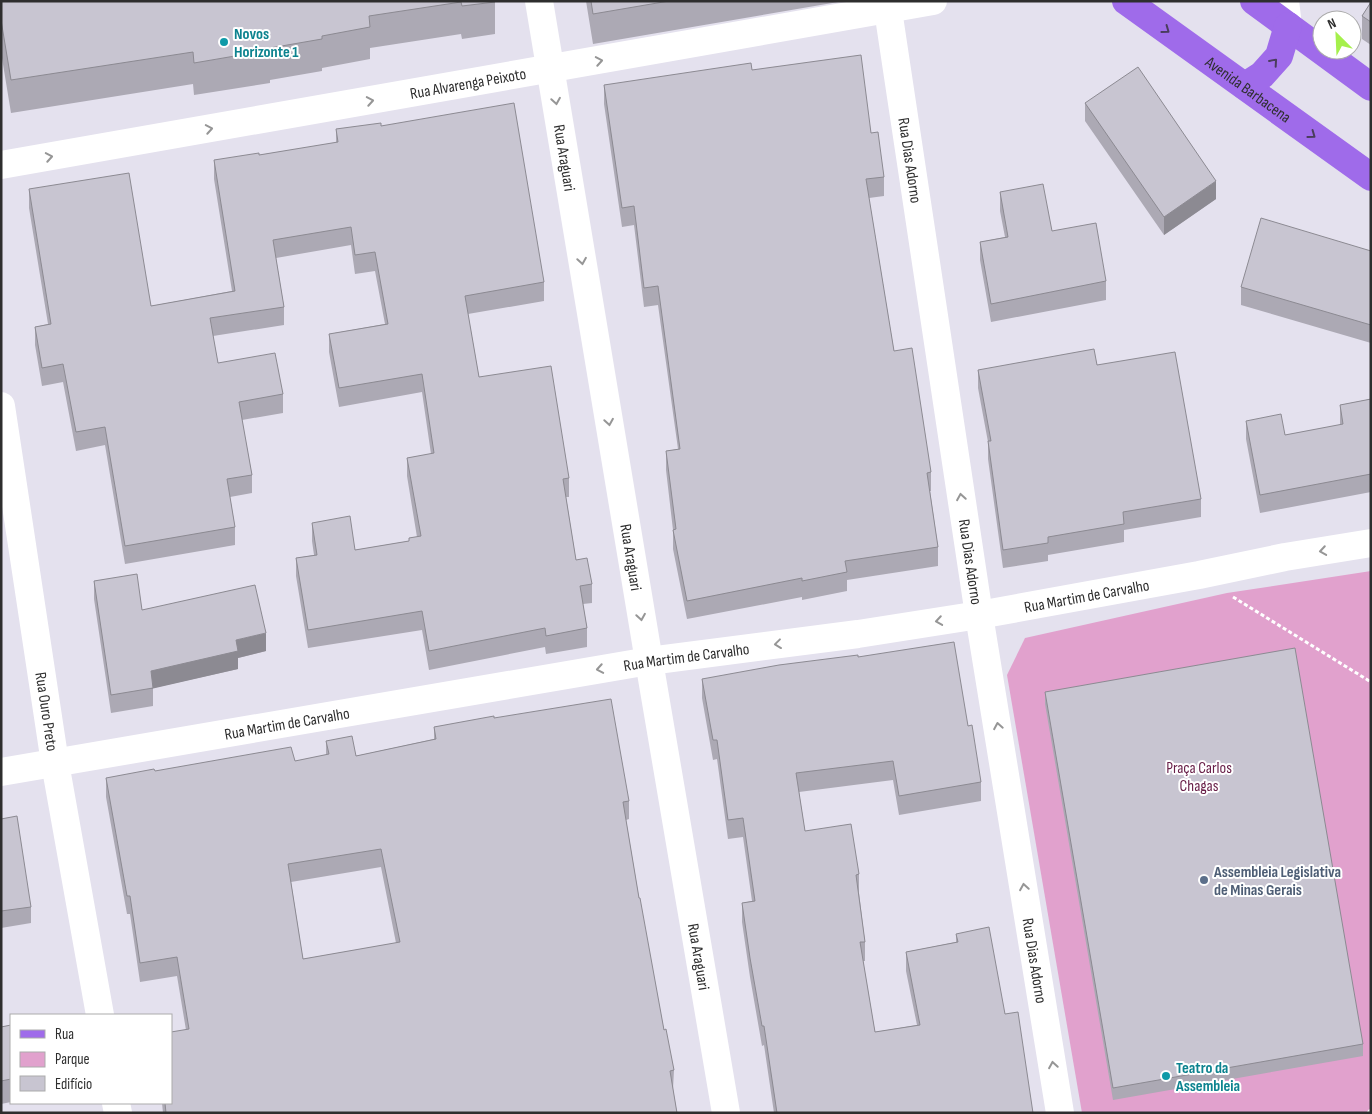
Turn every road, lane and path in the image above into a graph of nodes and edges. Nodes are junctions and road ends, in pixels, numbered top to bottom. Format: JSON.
{"nodes":[{"id":1,"x":539,"y":1,"type":"edge"},
{"id":2,"x":933,"y":1,"type":"edge"},
{"id":3,"x":1126,"y":1,"type":"edge"},
{"id":4,"x":1254,"y":1,"type":"edge"},
{"id":5,"x":888,"y":10,"type":"junction"},
{"id":6,"x":1286,"y":14,"type":"edge"},
{"id":7,"x":551,"y":69,"type":"junction"},
{"id":8,"x":1245,"y":86,"type":"junction"},
{"id":9,"x":1371,"y":87,"type":"edge"},
{"id":10,"x":1,"y":165,"type":"edge"},
{"id":11,"x":1371,"y":177,"type":"edge"},
{"id":12,"x":1,"y":406,"type":"edge"},
{"id":13,"x":1371,"y":543,"type":"edge"},
{"id":14,"x":1227,"y":593,"type":"dead end"},
{"id":15,"x":979,"y":615,"type":"junction"},
{"id":16,"x":649,"y":661,"type":"junction"},
{"id":17,"x":1371,"y":682,"type":"edge"},
{"id":18,"x":55,"y":763,"type":"junction"},
{"id":19,"x":1,"y":772,"type":"edge"},
{"id":20,"x":100,"y":1014,"type":"edge"},
{"id":21,"x":1371,"y":1109,"type":"edge"},
{"id":22,"x":726,"y":1113,"type":"edge"},
{"id":23,"x":1060,"y":1113,"type":"edge"},
{"id":24,"x":1368,"y":1113,"type":"edge"}],
"edges":[{"from":1,"to":7,"type":"street","name":"Rua Araguari"},
{"from":2,"to":5,"type":"street","name":"Rua Alvarenga Peixoto"},
{"from":3,"to":8,"type":"main road","name":"Avenida Barbacena","one_way":true},
{"from":4,"to":6,"type":"main road"},
{"from":7,"to":5,"type":"street","name":"Rua Alvarenga Peixoto","one_way":true},
{"from":15,"to":5,"type":"street","name":"Rua Dias Adorno","one_way":true},
{"from":8,"to":6,"type":"main road","one_way":true},
{"from":6,"to":9,"type":"main road"},
{"from":10,"to":7,"type":"street","name":"Rua Alvarenga Peixoto","one_way":true},
{"from":7,"to":16,"type":"street","name":"Rua Araguari","one_way":true},
{"from":8,"to":11,"type":"main road","name":"Avenida Barbacena","one_way":true},
{"from":12,"to":18,"type":"street","name":"Rua Ouro Preto"},
{"from":13,"to":15,"type":"street","name":"Rua Martim de Carvalho","one_way":true},
{"from":14,"to":17,"type":"path"},
{"from":15,"to":16,"type":"street","name":"Rua Martim de Carvalho","one_way":true},
{"from":23,"to":15,"type":"street","name":"Rua Dias Adorno","one_way":true},
{"from":16,"to":18,"type":"street","name":"Rua Martim de Carvalho","one_way":true},
{"from":16,"to":22,"type":"street","name":"Rua Araguari"},
{"from":18,"to":19,"type":"street","name":"Rua Martim de Carvalho"},
{"from":18,"to":20,"type":"street","name":"Rua Ouro Preto"},
{"from":21,"to":24,"type":"path"}]}
